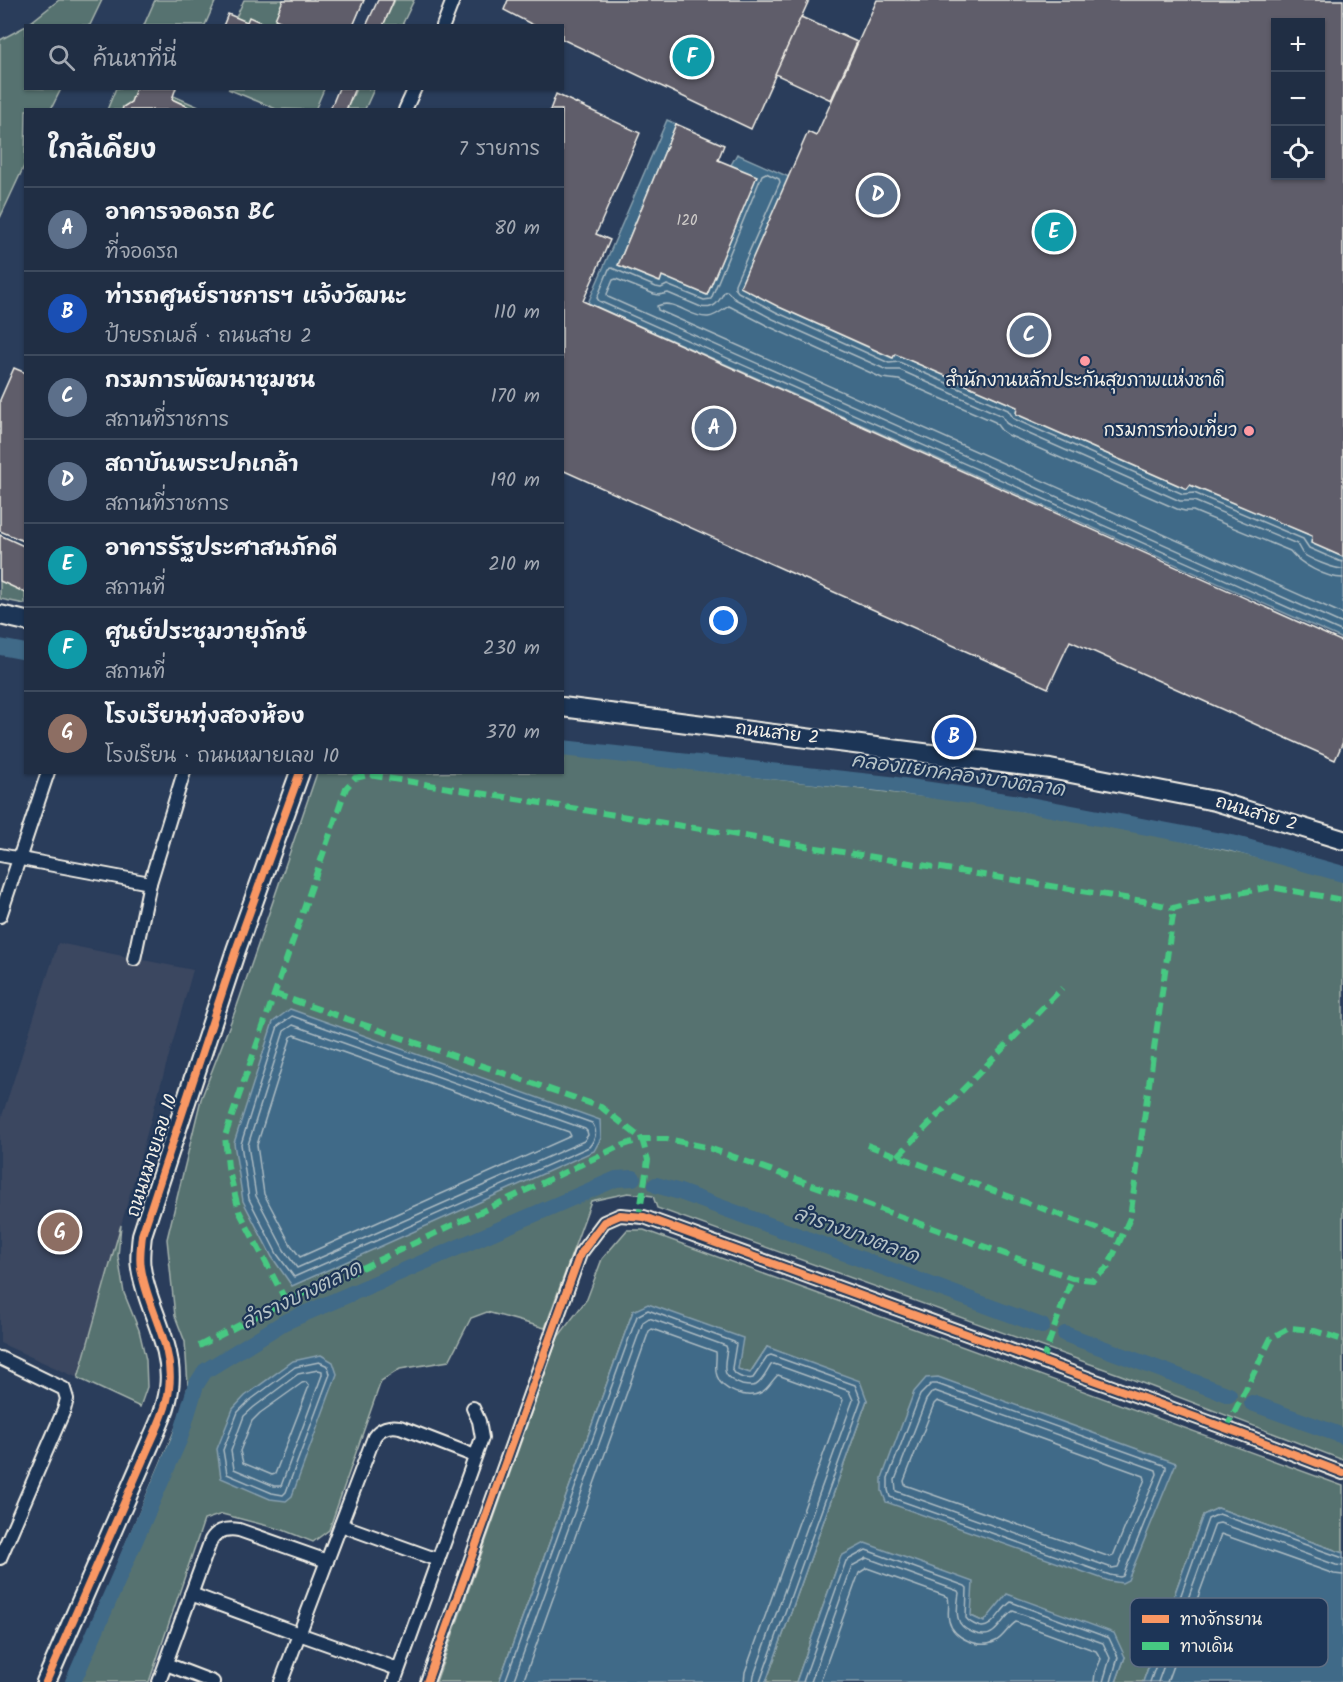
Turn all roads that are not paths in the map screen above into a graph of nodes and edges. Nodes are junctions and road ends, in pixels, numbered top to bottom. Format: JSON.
{"nodes":[{"id":1,"x":453,"y":0,"type":"edge"},
{"id":2,"x":443,"y":24,"type":"edge"},
{"id":3,"x":414,"y":90,"type":"edge"},
{"id":4,"x":406,"y":108,"type":"edge"},
{"id":5,"x":0,"y":615,"type":"edge"},
{"id":6,"x":24,"y":621,"type":"edge"},
{"id":7,"x":564,"y":707,"type":"edge"},
{"id":8,"x":47,"y":774,"type":"edge"},
{"id":9,"x":183,"y":774,"type":"edge"},
{"id":10,"x":299,"y":774,"type":"edge"},
{"id":11,"x":1343,"y":840,"type":"edge"},
{"id":12,"x":0,"y":855,"type":"edge"},
{"id":13,"x":18,"y":860,"type":"junction"},
{"id":14,"x":150,"y":883,"type":"junction"},
{"id":15,"x":0,"y":916,"type":"edge"},
{"id":16,"x":134,"y":958,"type":"dead end"},
{"id":17,"x":0,"y":1358,"type":"edge"},
{"id":18,"x":473,"y":1408,"type":"dead end"},
{"id":19,"x":475,"y":1456,"type":"junction"},
{"id":20,"x":1343,"y":1473,"type":"edge"},
{"id":21,"x":341,"y":1525,"type":"junction"},
{"id":22,"x":0,"y":1558,"type":"edge"},
{"id":23,"x":438,"y":1560,"type":"junction"},
{"id":24,"x":327,"y":1561,"type":"junction"},
{"id":25,"x":191,"y":1594,"type":"junction"},
{"id":26,"x":299,"y":1634,"type":"junction"},
{"id":27,"x":166,"y":1664,"type":"junction"},
{"id":28,"x":398,"y":1669,"type":"junction"},
{"id":29,"x":46,"y":1682,"type":"edge"},
{"id":30,"x":159,"y":1682,"type":"edge"},
{"id":31,"x":213,"y":1682,"type":"edge"},
{"id":32,"x":281,"y":1682,"type":"edge"},
{"id":33,"x":394,"y":1682,"type":"edge"},
{"id":34,"x":427,"y":1682,"type":"edge"}],
"edges":[{"from":1,"to":2,"type":"street"},
{"from":3,"to":4,"type":"street"},
{"from":5,"to":6,"type":"street"},
{"from":7,"to":11,"type":"street","name":"ถนนสาย 2"},
{"from":8,"to":13,"type":"street"},
{"from":9,"to":14,"type":"street"},
{"from":10,"to":29,"type":"street","name":"ถนนหมายเลข 10"},
{"from":12,"to":13,"type":"street"},
{"from":13,"to":14,"type":"street"},
{"from":13,"to":15,"type":"street"},
{"from":14,"to":16,"type":"street"},
{"from":17,"to":22,"type":"street"},
{"from":18,"to":19,"type":"street"},
{"from":19,"to":21,"type":"street"},
{"from":19,"to":23,"type":"street"},
{"from":20,"to":34,"type":"street"},
{"from":21,"to":23,"type":"street"},
{"from":21,"to":24,"type":"street"},
{"from":23,"to":28,"type":"street"},
{"from":24,"to":25,"type":"street"},
{"from":24,"to":26,"type":"street"},
{"from":25,"to":26,"type":"street"},
{"from":25,"to":27,"type":"street"},
{"from":26,"to":28,"type":"street"},
{"from":26,"to":32,"type":"street"},
{"from":27,"to":30,"type":"street"},
{"from":27,"to":31,"type":"street"},
{"from":28,"to":33,"type":"street"}]}
